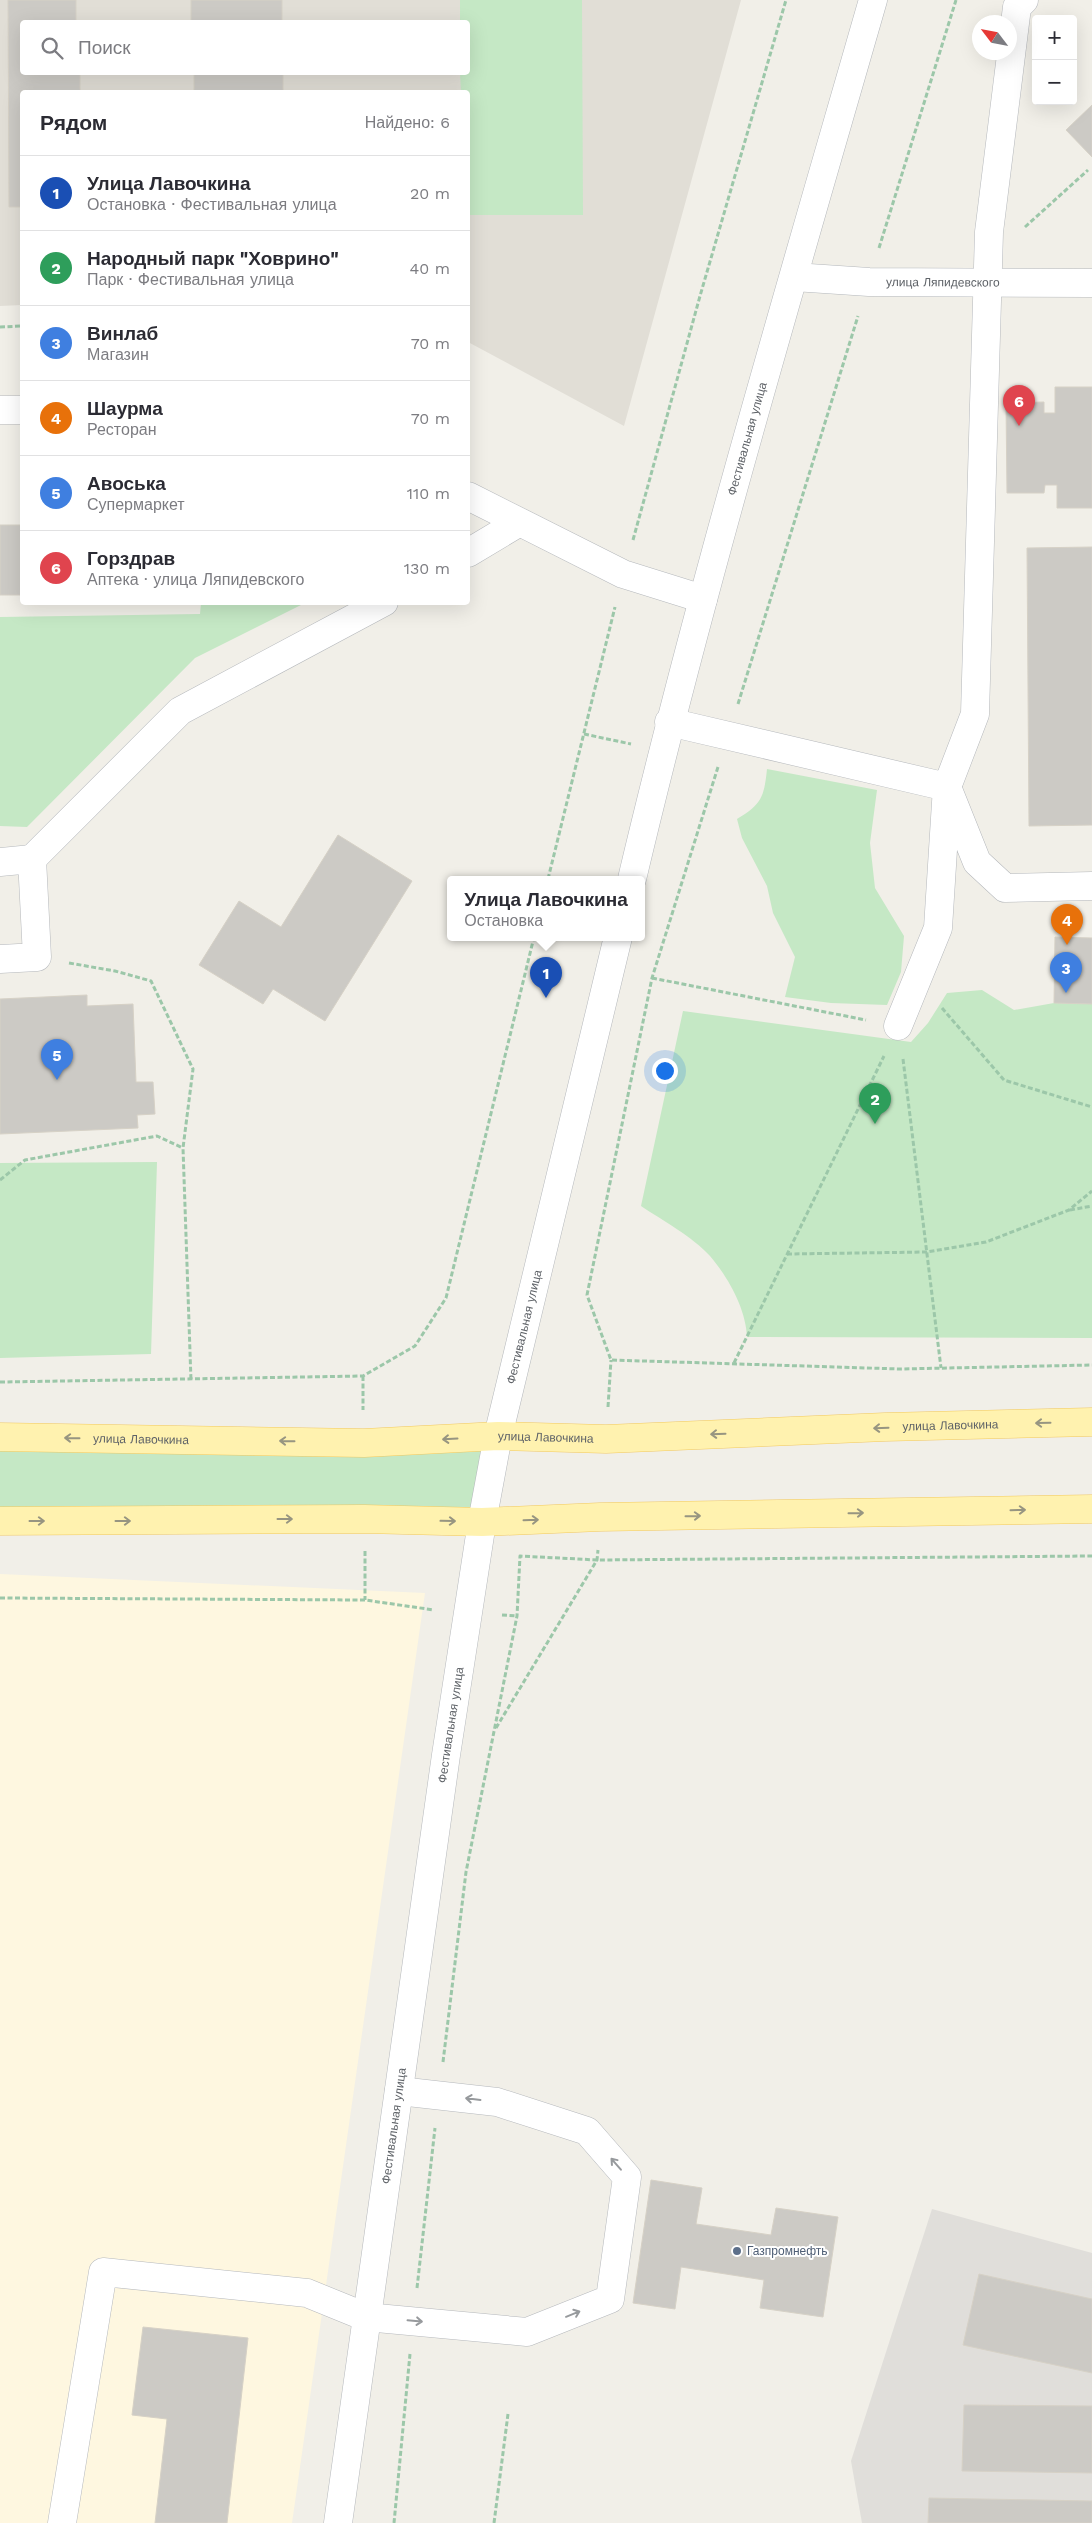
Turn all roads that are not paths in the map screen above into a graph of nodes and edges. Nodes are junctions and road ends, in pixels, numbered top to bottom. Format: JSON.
{"nodes":[{"id":1,"x":873,"y":0,"type":"edge"},
{"id":2,"x":1024,"y":0,"type":"edge"},
{"id":3,"x":794,"y":277,"type":"junction"},
{"id":4,"x":1092,"y":283,"type":"edge"},
{"id":5,"x":988,"y":284,"type":"junction"},
{"id":6,"x":0,"y":410,"type":"edge"},
{"id":7,"x":20,"y":410,"type":"edge"},
{"id":8,"x":470,"y":497,"type":"edge"},
{"id":9,"x":518,"y":522,"type":"junction"},
{"id":10,"x":470,"y":552,"type":"edge"},
{"id":11,"x":703,"y":599,"type":"junction"},
{"id":12,"x":378,"y":605,"type":"edge"},
{"id":13,"x":670,"y":722,"type":"junction"},
{"id":14,"x":947,"y":787,"type":"junction"},
{"id":15,"x":32,"y":859,"type":"junction"},
{"id":16,"x":0,"y":862,"type":"edge"},
{"id":17,"x":633,"y":876,"type":"edge"},
{"id":18,"x":1092,"y":886,"type":"edge"},
{"id":19,"x":617,"y":941,"type":"edge"},
{"id":20,"x":0,"y":959,"type":"edge"},
{"id":21,"x":898,"y":1026,"type":"road end"},
{"id":22,"x":1092,"y":1422,"type":"edge"},
{"id":23,"x":498,"y":1436,"type":"junction"},
{"id":24,"x":0,"y":1437,"type":"edge"},
{"id":25,"x":1092,"y":1509,"type":"edge"},
{"id":26,"x":0,"y":1521,"type":"edge"},
{"id":27,"x":482,"y":1522,"type":"junction"},
{"id":28,"x":399,"y":2091,"type":"junction"},
{"id":29,"x":366,"y":2317,"type":"junction"},
{"id":30,"x":62,"y":2523,"type":"edge"},
{"id":31,"x":338,"y":2523,"type":"edge"}],
"edges":[{"from":1,"to":3,"type":"street","name":"Фестивальная улица"},
{"from":2,"to":5,"type":"street"},
{"from":3,"to":5,"type":"street","name":"улица Ляпидевского"},
{"from":3,"to":11,"type":"street","name":"Фестивальная улица"},
{"from":4,"to":5,"type":"street","name":"улица Ляпидевского"},
{"from":5,"to":14,"type":"street"},
{"from":6,"to":7,"type":"street"},
{"from":8,"to":9,"type":"street"},
{"from":9,"to":10,"type":"street"},
{"from":9,"to":11,"type":"street"},
{"from":11,"to":13,"type":"street","name":"Фестивальная улица"},
{"from":12,"to":15,"type":"street"},
{"from":13,"to":14,"type":"street"},
{"from":13,"to":17,"type":"street","name":"Фестивальная улица"},
{"from":14,"to":18,"type":"street"},
{"from":14,"to":21,"type":"street"},
{"from":15,"to":16,"type":"street"},
{"from":15,"to":20,"type":"street"},
{"from":19,"to":23,"type":"street","name":"Фестивальная улица"},
{"from":22,"to":23,"type":"main road","name":"улица Лавочкина","one_way":true},
{"from":23,"to":24,"type":"main road","name":"улица Лавочкина","one_way":true},
{"from":23,"to":27,"type":"street","name":"Фестивальная улица"},
{"from":27,"to":25,"type":"main road","one_way":true},
{"from":26,"to":27,"type":"main road","one_way":true},
{"from":27,"to":28,"type":"street","name":"Фестивальная улица"},
{"from":28,"to":29,"type":"street","name":"Фестивальная улица"},
{"from":29,"to":28,"type":"street","one_way":true},
{"from":29,"to":30,"type":"street"},
{"from":29,"to":31,"type":"street","name":"Фестивальная улица"}]}
